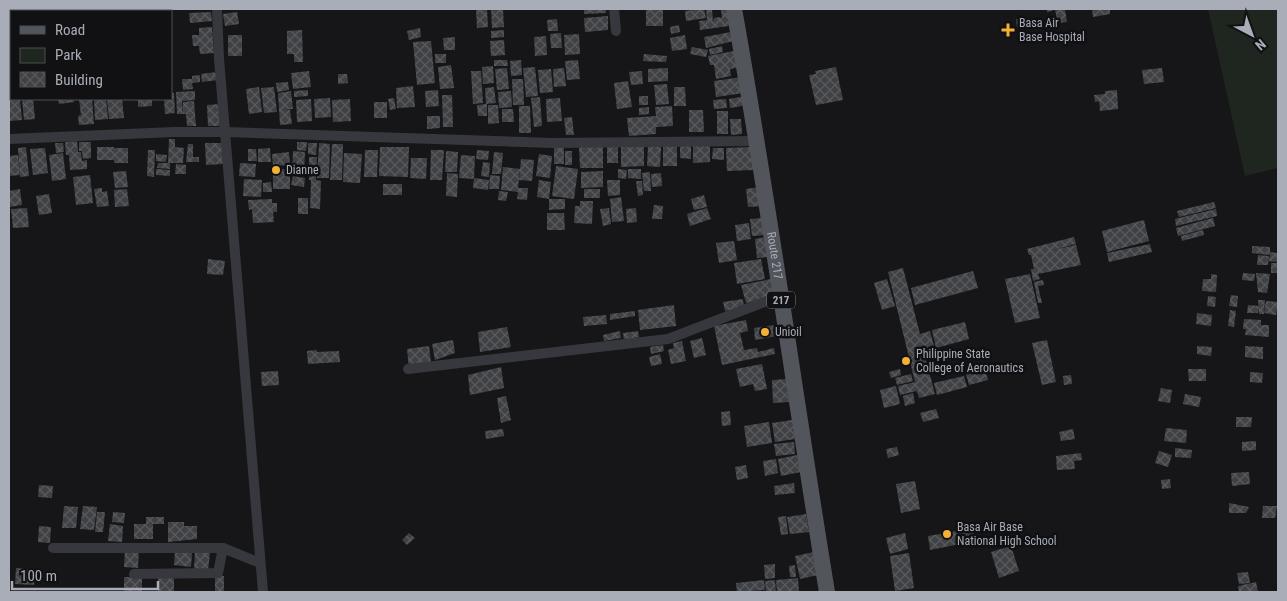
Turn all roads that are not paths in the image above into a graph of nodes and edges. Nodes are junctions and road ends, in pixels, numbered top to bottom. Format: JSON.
{"nodes":[{"id":1,"x":218,"y":9,"type":"edge"},
{"id":2,"x":614,"y":9,"type":"edge"},
{"id":3,"x":734,"y":9,"type":"edge"},
{"id":4,"x":616,"y":31,"type":"dead end"},
{"id":5,"x":226,"y":132,"type":"junction"},
{"id":6,"x":9,"y":139,"type":"edge"},
{"id":7,"x":757,"y":140,"type":"junction"},
{"id":8,"x":780,"y":296,"type":"junction"},
{"id":9,"x":408,"y":369,"type":"dead end"},
{"id":10,"x":53,"y":548,"type":"dead end"},
{"id":11,"x":223,"y":548,"type":"junction"},
{"id":12,"x":260,"y":563,"type":"junction"},
{"id":13,"x":134,"y":574,"type":"dead end"},
{"id":14,"x":263,"y":592,"type":"edge"},
{"id":15,"x":827,"y":592,"type":"edge"}],
"edges":[{"from":1,"to":5,"type":"street"},
{"from":2,"to":4,"type":"street"},
{"from":3,"to":7,"type":"main road","name":"Route 217","number":"217"},
{"from":5,"to":6,"type":"street"},
{"from":5,"to":7,"type":"street"},
{"from":5,"to":12,"type":"street"},
{"from":7,"to":8,"type":"main road","name":"Route 217","number":"217"},
{"from":8,"to":9,"type":"street"},
{"from":8,"to":15,"type":"main road","name":"Route 217","number":"217"},
{"from":10,"to":11,"type":"street"},
{"from":11,"to":12,"type":"street"},
{"from":11,"to":13,"type":"street"},
{"from":12,"to":14,"type":"street"}]}
